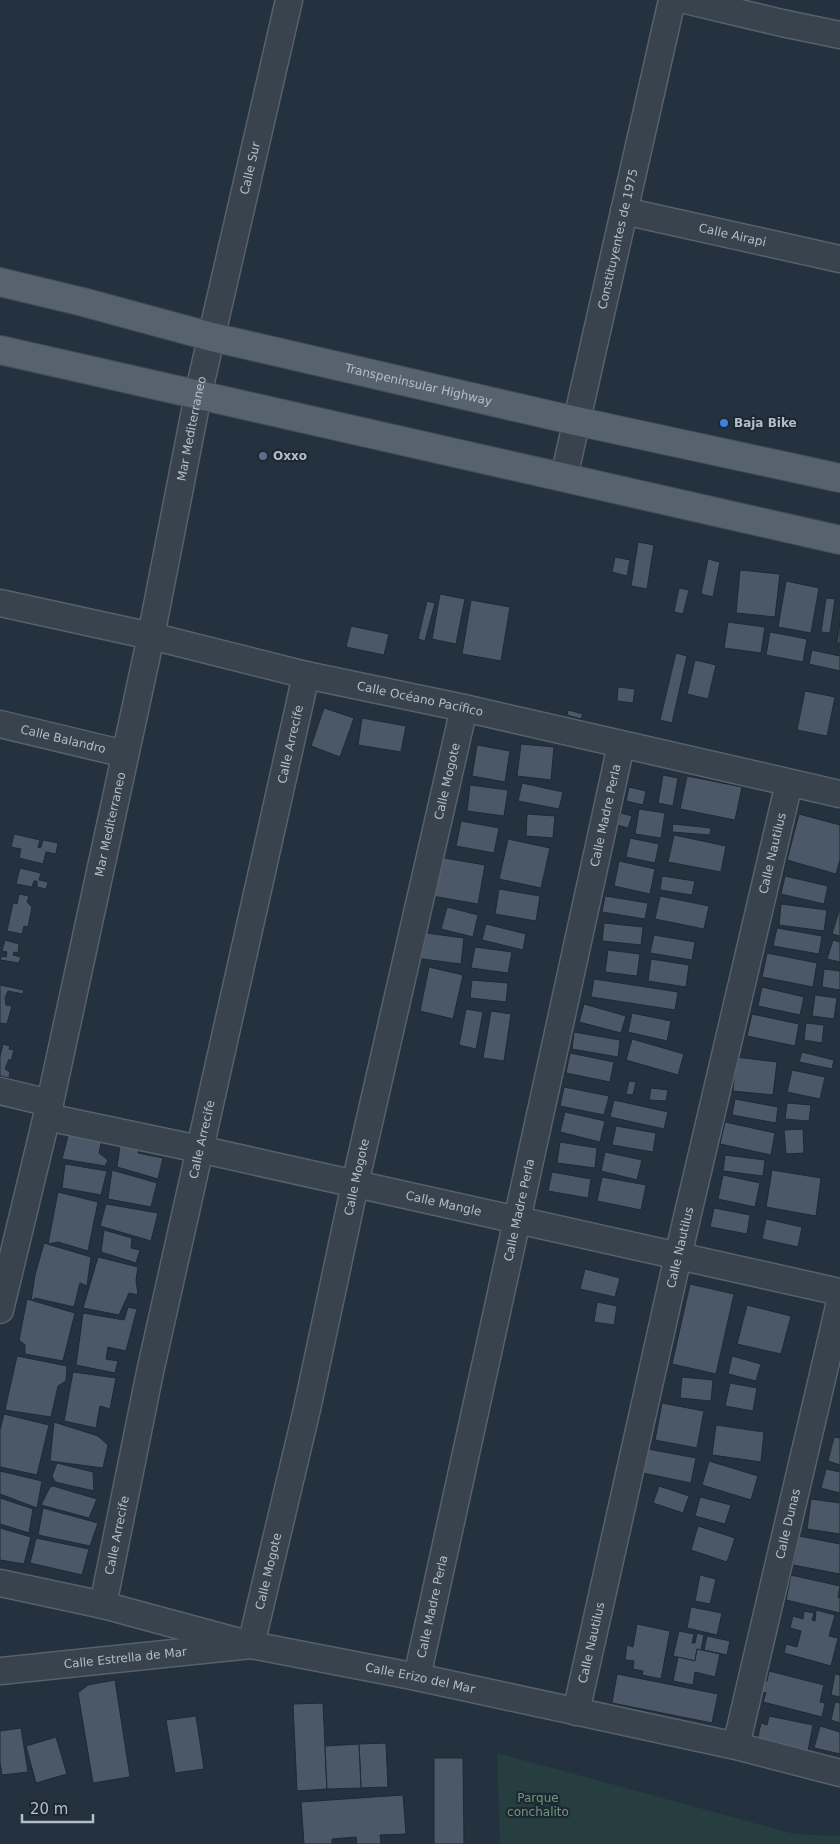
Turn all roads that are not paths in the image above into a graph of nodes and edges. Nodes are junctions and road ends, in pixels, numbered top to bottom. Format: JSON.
{"nodes":[{"id":1,"x":289,"y":0,"type":"edge"},
{"id":2,"x":672,"y":0,"type":"edge"},
{"id":3,"x":685,"y":0,"type":"edge"},
{"id":4,"x":840,"y":36,"type":"edge"},
{"id":5,"x":624,"y":212,"type":"junction"},
{"id":6,"x":840,"y":259,"type":"edge"},
{"id":7,"x":0,"y":282,"type":"edge"},
{"id":8,"x":212,"y":337,"type":"junction"},
{"id":9,"x":0,"y":350,"type":"edge"},
{"id":10,"x":198,"y":395,"type":"junction"},
{"id":11,"x":576,"y":421,"type":"junction"},
{"id":12,"x":564,"y":478,"type":"junction"},
{"id":13,"x":840,"y":478,"type":"edge"},
{"id":14,"x":840,"y":540,"type":"edge"},
{"id":15,"x":0,"y":603,"type":"edge"},
{"id":16,"x":150,"y":636,"type":"junction"},
{"id":17,"x":306,"y":675,"type":"junction"},
{"id":18,"x":464,"y":708,"type":"junction"},
{"id":19,"x":0,"y":724,"type":"edge"},
{"id":20,"x":621,"y":744,"type":"junction"},
{"id":21,"x":125,"y":754,"type":"junction"},
{"id":22,"x":789,"y":783,"type":"junction"},
{"id":23,"x":840,"y":794,"type":"edge"},
{"id":24,"x":0,"y":1091,"type":"edge"},
{"id":25,"x":48,"y":1110,"type":"junction"},
{"id":26,"x":199,"y":1149,"type":"junction"},
{"id":27,"x":355,"y":1184,"type":"junction"},
{"id":28,"x":516,"y":1219,"type":"junction"},
{"id":29,"x":10,"y":1228,"type":"edge"},
{"id":30,"x":678,"y":1256,"type":"junction"},
{"id":31,"x":840,"y":1292,"type":"edge"},
{"id":32,"x":840,"y":1302,"type":"edge"},
{"id":33,"x":0,"y":1310,"type":"edge"},
{"id":34,"x":0,"y":1582,"type":"edge"},
{"id":35,"x":103,"y":1605,"type":"junction"},
{"id":36,"x":251,"y":1645,"type":"junction"},
{"id":37,"x":0,"y":1671,"type":"edge"},
{"id":38,"x":417,"y":1678,"type":"junction"},
{"id":39,"x":576,"y":1712,"type":"junction"},
{"id":40,"x":736,"y":1746,"type":"junction"},
{"id":41,"x":840,"y":1773,"type":"edge"}],
"edges":[{"from":1,"to":8,"type":"street","name":"Calle Sur"},
{"from":2,"to":5,"type":"street","name":"Constituyentes de 1975"},
{"from":3,"to":4,"type":"street"},
{"from":5,"to":6,"type":"street","name":"Calle Airapi"},
{"from":5,"to":11,"type":"street","name":"Constituyentes de 1975"},
{"from":7,"to":8,"type":"main road","name":"Transpeninsular Highway"},
{"from":8,"to":10,"type":"street","name":"Mar Mediterraneo"},
{"from":8,"to":11,"type":"main road","name":"Transpeninsular Highway"},
{"from":9,"to":10,"type":"main road"},
{"from":10,"to":12,"type":"main road"},
{"from":10,"to":16,"type":"street","name":"Mar Mediterraneo"},
{"from":11,"to":12,"type":"street","name":"Constituyentes de 1975"},
{"from":11,"to":13,"type":"main road","name":"Transpeninsular Highway"},
{"from":12,"to":14,"type":"main road"},
{"from":15,"to":16,"type":"street","name":"Calle Océano Pacífico"},
{"from":16,"to":17,"type":"street","name":"Calle Océano Pacífico"},
{"from":16,"to":21,"type":"street","name":"Mar Mediterraneo"},
{"from":17,"to":18,"type":"street","name":"Calle Océano Pacífico"},
{"from":17,"to":26,"type":"street","name":"Calle Arrecife"},
{"from":18,"to":20,"type":"street","name":"Calle Océano Pacífico"},
{"from":18,"to":27,"type":"street","name":"Calle Mogote"},
{"from":19,"to":21,"type":"street","name":"Calle Balandro"},
{"from":20,"to":22,"type":"street","name":"Calle Océano Pacífico"},
{"from":20,"to":28,"type":"street","name":"Calle Madre Perla"},
{"from":21,"to":25,"type":"street","name":"Mar Mediterraneo"},
{"from":22,"to":23,"type":"street","name":"Calle Océano Pacífico"},
{"from":22,"to":30,"type":"street","name":"Calle Nautilus"},
{"from":24,"to":25,"type":"street","name":"Calle Mangle"},
{"from":25,"to":26,"type":"street","name":"Calle Mangle"},
{"from":25,"to":29,"type":"street","name":"Mar Mediterraneo"},
{"from":26,"to":27,"type":"street","name":"Calle Mangle"},
{"from":26,"to":35,"type":"street","name":"Calle Arrecife"},
{"from":27,"to":28,"type":"street","name":"Calle Mangle"},
{"from":27,"to":36,"type":"street","name":"Calle Mogote"},
{"from":28,"to":30,"type":"street","name":"Calle Mangle"},
{"from":28,"to":38,"type":"street","name":"Calle Madre Perla"},
{"from":29,"to":33,"type":"street","name":"Mar Mediterraneo"},
{"from":30,"to":31,"type":"street","name":"Calle Mangle"},
{"from":30,"to":39,"type":"street","name":"Calle Nautilus"},
{"from":32,"to":40,"type":"street","name":"Calle Dunas"},
{"from":34,"to":35,"type":"street","name":"Calle Erizo del Mar"},
{"from":35,"to":36,"type":"street","name":"Calle Erizo del Mar"},
{"from":36,"to":37,"type":"street","name":"Calle Estrella de Mar"},
{"from":36,"to":38,"type":"street","name":"Calle Erizo del Mar"},
{"from":38,"to":39,"type":"street","name":"Calle Erizo del Mar"},
{"from":39,"to":40,"type":"street","name":"Calle Erizo del Mar"},
{"from":40,"to":41,"type":"street","name":"Calle Erizo del Mar"}]}
